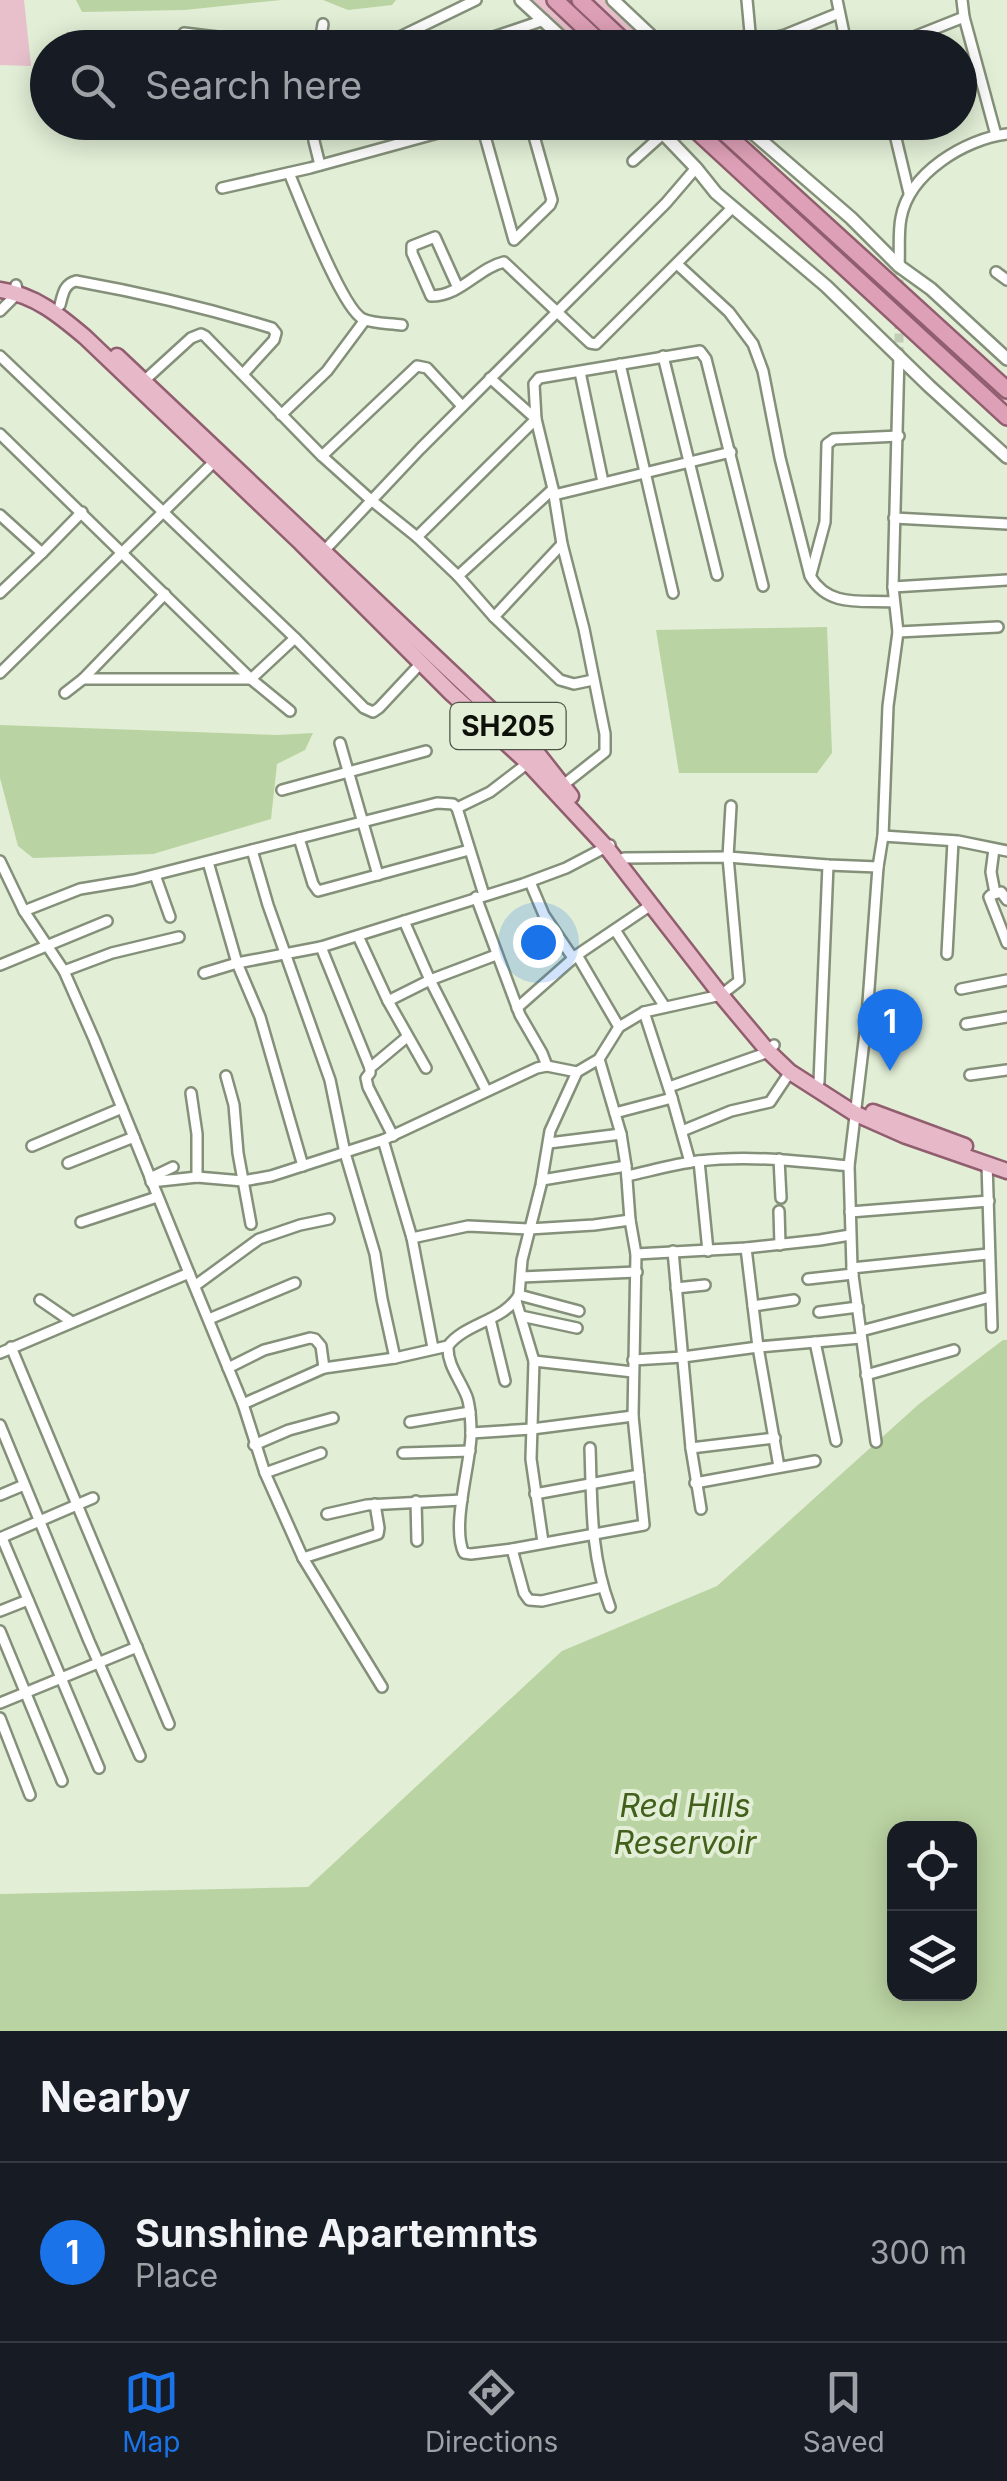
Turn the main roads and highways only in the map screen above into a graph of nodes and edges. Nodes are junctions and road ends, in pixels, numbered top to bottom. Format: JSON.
{"nodes":[{"id":1,"x":555,"y":0,"type":"edge"},
{"id":2,"x":580,"y":0,"type":"edge"},
{"id":3,"x":587,"y":30,"type":"edge"},
{"id":4,"x":612,"y":30,"type":"edge"},
{"id":5,"x":706,"y":140,"type":"edge"},
{"id":6,"x":733,"y":140,"type":"edge"},
{"id":7,"x":0,"y":282,"type":"edge"},
{"id":8,"x":17,"y":289,"type":"junction"},
{"id":9,"x":0,"y":290,"type":"edge"},
{"id":10,"x":1007,"y":390,"type":"edge"},
{"id":11,"x":1007,"y":417,"type":"edge"},
{"id":12,"x":219,"y":457,"type":"junction"},
{"id":13,"x":321,"y":554,"type":"junction"},
{"id":14,"x":610,"y":846,"type":"junction"},
{"id":15,"x":724,"y":992,"type":"junction"},
{"id":16,"x":771,"y":1048,"type":"junction"},
{"id":17,"x":855,"y":1109,"type":"junction"},
{"id":18,"x":933,"y":1140,"type":"junction"},
{"id":19,"x":1007,"y":1162,"type":"edge"},
{"id":20,"x":1007,"y":1172,"type":"edge"}],
"edges":[{"from":1,"to":3,"type":"highway"},
{"from":2,"to":4,"type":"highway"},
{"from":5,"to":11,"type":"highway"},
{"from":6,"to":10,"type":"highway"},
{"from":7,"to":8,"type":"main road","number":"SH205"},
{"from":8,"to":9,"type":"main road"},
{"from":8,"to":12,"type":"main road"},
{"from":8,"to":12,"type":"main road","number":"SH205"},
{"from":12,"to":13,"type":"main road","number":"SH205"},
{"from":13,"to":14,"type":"main road"},
{"from":13,"to":14,"type":"main road","number":"SH205"},
{"from":14,"to":15,"type":"main road"},
{"from":14,"to":15,"type":"main road","number":"SH205"},
{"from":15,"to":16,"type":"main road","number":"SH205"},
{"from":16,"to":17,"type":"main road","number":"SH205"},
{"from":16,"to":17,"type":"main road"},
{"from":17,"to":18,"type":"main road","number":"SH205"},
{"from":18,"to":19,"type":"main road","number":"SH205"},
{"from":18,"to":20,"type":"main road"}]}
